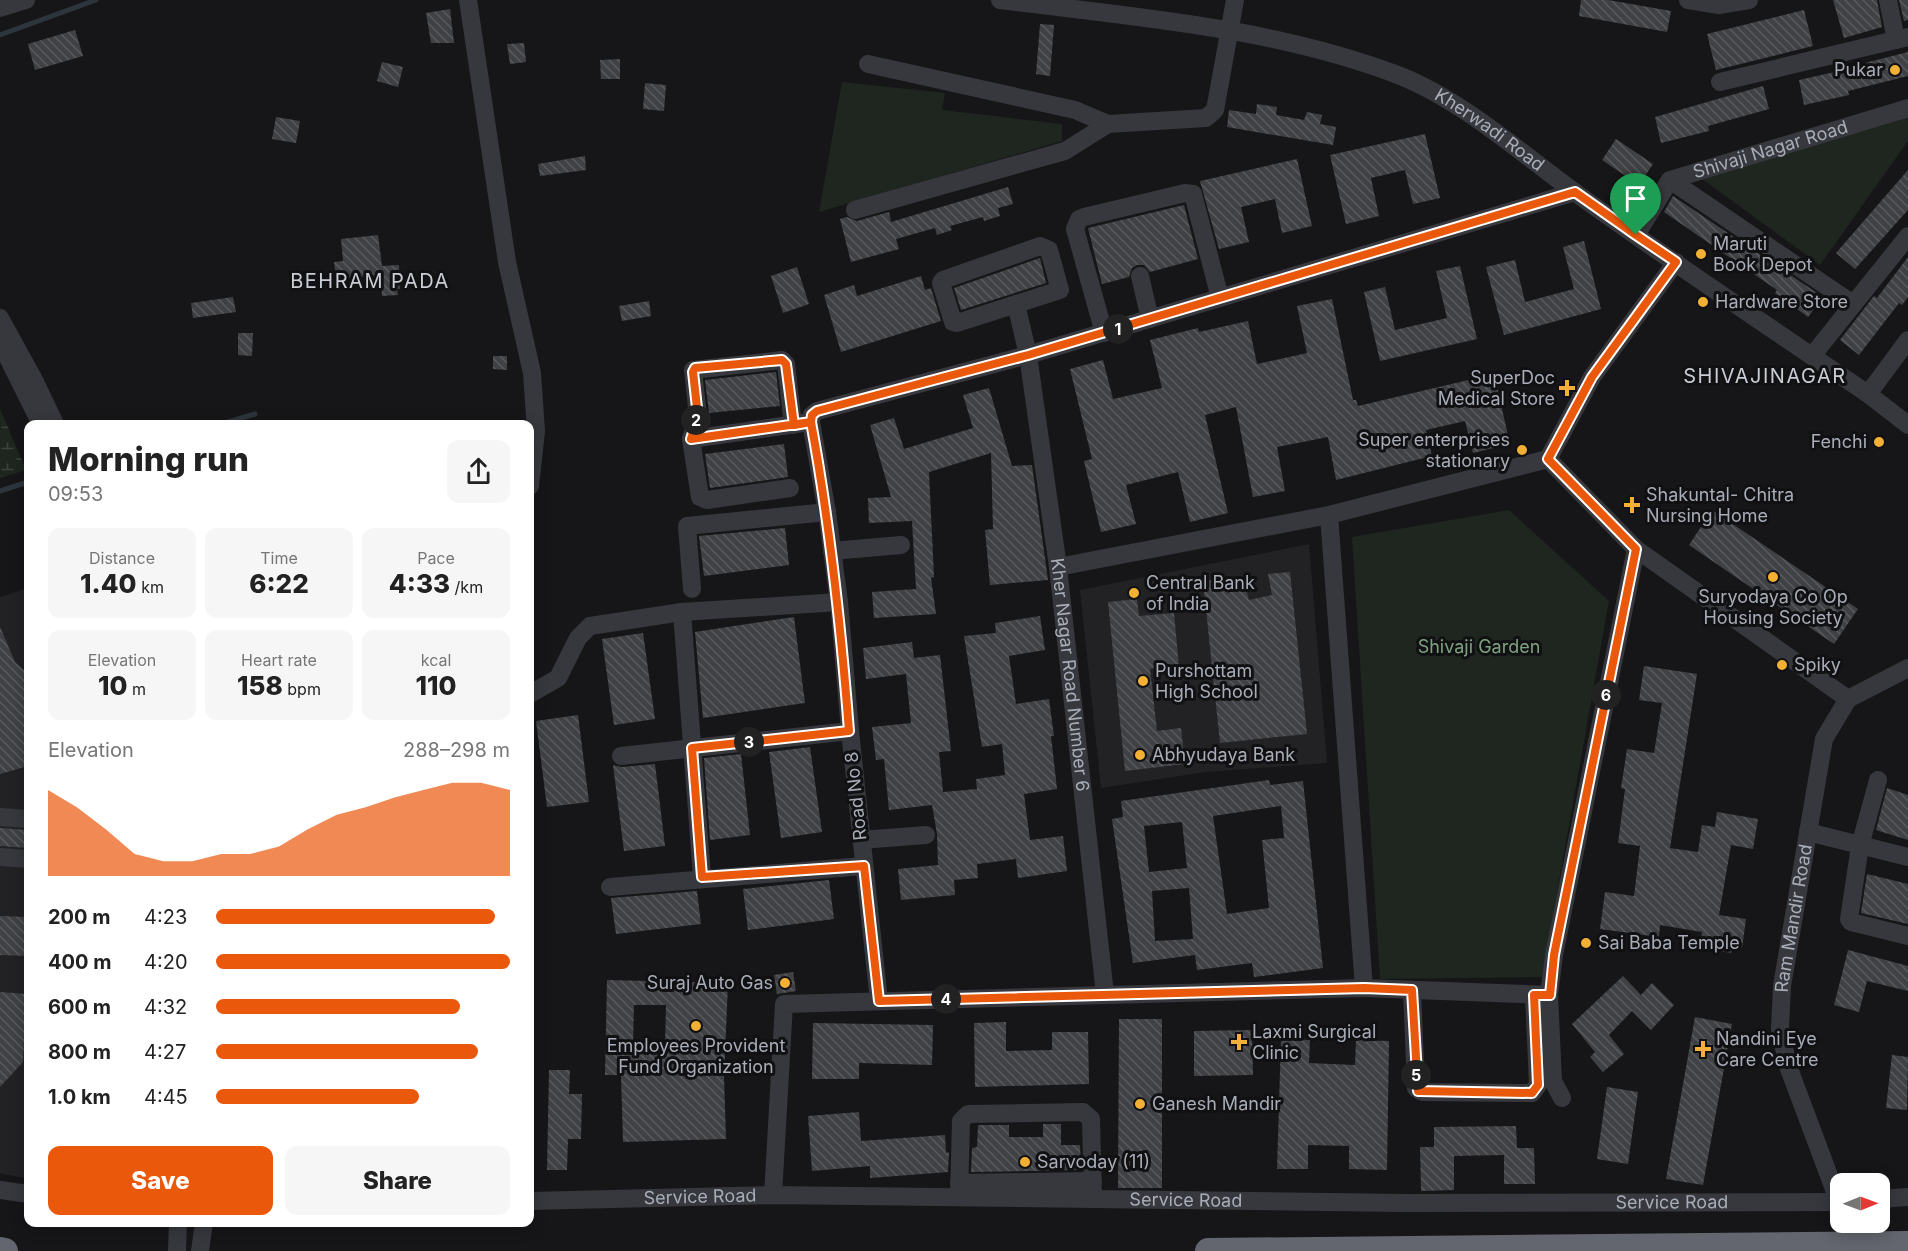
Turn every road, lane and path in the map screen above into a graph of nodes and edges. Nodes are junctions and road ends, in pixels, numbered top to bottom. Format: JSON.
{"nodes":[{"id":1,"x":26,"y":0,"type":"edge"},
{"id":2,"x":468,"y":0,"type":"edge"},
{"id":3,"x":1000,"y":0,"type":"edge"},
{"id":4,"x":1234,"y":0,"type":"edge"},
{"id":5,"x":1688,"y":0,"type":"edge"},
{"id":6,"x":1749,"y":0,"type":"edge"},
{"id":7,"x":1888,"y":0,"type":"edge"},
{"id":8,"x":0,"y":8,"type":"edge"},
{"id":9,"x":1229,"y":30,"type":"junction"},
{"id":10,"x":1902,"y":38,"type":"edge"},
{"id":11,"x":868,"y":64,"type":"dead end"},
{"id":12,"x":1720,"y":82,"type":"dead end"},
{"id":13,"x":1908,"y":108,"type":"edge"},
{"id":14,"x":1108,"y":124,"type":"junction"},
{"id":15,"x":1670,"y":180,"type":"junction"},
{"id":16,"x":1575,"y":192,"type":"junction"},
{"id":17,"x":855,"y":210,"type":"dead end"},
{"id":18,"x":1636,"y":235,"type":"junction"},
{"id":19,"x":1908,"y":236,"type":"edge"},
{"id":20,"x":1676,"y":262,"type":"junction"},
{"id":21,"x":1140,"y":276,"type":"dead end"},
{"id":22,"x":1220,"y":298,"type":"junction"},
{"id":23,"x":1016,"y":304,"type":"junction"},
{"id":24,"x":1853,"y":304,"type":"junction"},
{"id":25,"x":0,"y":318,"type":"edge"},
{"id":26,"x":1150,"y":319,"type":"junction"},
{"id":27,"x":1104,"y":333,"type":"junction"},
{"id":28,"x":1908,"y":340,"type":"edge"},
{"id":29,"x":0,"y":342,"type":"edge"},
{"id":30,"x":1028,"y":355,"type":"junction"},
{"id":31,"x":1812,"y":356,"type":"junction"},
{"id":32,"x":28,"y":381,"type":"junction"},
{"id":33,"x":1868,"y":394,"type":"junction"},
{"id":34,"x":40,"y":420,"type":"edge"},
{"id":35,"x":52,"y":420,"type":"edge"},
{"id":36,"x":802,"y":424,"type":"junction"},
{"id":37,"x":1908,"y":425,"type":"edge"},
{"id":38,"x":691,"y":439,"type":"junction"},
{"id":39,"x":534,"y":449,"type":"edge"},
{"id":40,"x":1548,"y":459,"type":"junction"},
{"id":41,"x":790,"y":489,"type":"dead end"},
{"id":42,"x":827,"y":512,"type":"junction"},
{"id":43,"x":1329,"y":515,"type":"junction"},
{"id":44,"x":901,"y":545,"type":"dead end"},
{"id":45,"x":1636,"y":549,"type":"junction"},
{"id":46,"x":832,"y":551,"type":"junction"},
{"id":47,"x":1058,"y":567,"type":"junction"},
{"id":48,"x":692,"y":589,"type":"dead end"},
{"id":49,"x":839,"y":602,"type":"junction"},
{"id":50,"x":682,"y":612,"type":"junction"},
{"id":51,"x":1908,"y":668,"type":"edge"},
{"id":52,"x":534,"y":692,"type":"edge"},
{"id":53,"x":1848,"y":699,"type":"junction"},
{"id":54,"x":849,"y":731,"type":"junction"},
{"id":55,"x":692,"y":748,"type":"junction"},
{"id":56,"x":621,"y":756,"type":"dead end"},
{"id":57,"x":1878,"y":780,"type":"dead end"},
{"id":58,"x":0,"y":817,"type":"edge"},
{"id":59,"x":24,"y":819,"type":"edge"},
{"id":60,"x":1808,"y":832,"type":"junction"},
{"id":61,"x":926,"y":835,"type":"dead end"},
{"id":62,"x":861,"y":840,"type":"junction"},
{"id":63,"x":1860,"y":846,"type":"junction"},
{"id":64,"x":0,"y":857,"type":"edge"},
{"id":65,"x":1908,"y":857,"type":"edge"},
{"id":66,"x":24,"y":859,"type":"edge"},
{"id":67,"x":864,"y":866,"type":"junction"},
{"id":68,"x":702,"y":877,"type":"junction"},
{"id":69,"x":610,"y":887,"type":"dead end"},
{"id":70,"x":1908,"y":936,"type":"edge"},
{"id":71,"x":1364,"y":988,"type":"junction"},
{"id":72,"x":1412,"y":990,"type":"junction"},
{"id":73,"x":1105,"y":994,"type":"junction"},
{"id":74,"x":1542,"y":995,"type":"junction"},
{"id":75,"x":879,"y":1001,"type":"junction"},
{"id":76,"x":1562,"y":1098,"type":"dead end"},
{"id":77,"x":1830,"y":1177,"type":"edge"},
{"id":78,"x":0,"y":1190,"type":"edge"},
{"id":79,"x":959,"y":1190,"type":"junction"},
{"id":80,"x":1093,"y":1190,"type":"junction"},
{"id":81,"x":24,"y":1193,"type":"edge"},
{"id":82,"x":773,"y":1195,"type":"junction"},
{"id":83,"x":1908,"y":1197,"type":"edge"},
{"id":84,"x":1890,"y":1198,"type":"edge"},
{"id":85,"x":534,"y":1201,"type":"edge"},
{"id":86,"x":1830,"y":1203,"type":"edge"},
{"id":87,"x":177,"y":1227,"type":"edge"},
{"id":88,"x":203,"y":1227,"type":"edge"},
{"id":89,"x":1856,"y":1239,"type":"edge"},
{"id":90,"x":1908,"y":1244,"type":"edge"},
{"id":91,"x":0,"y":1250,"type":"edge"},
{"id":92,"x":5,"y":1251,"type":"edge"},
{"id":93,"x":177,"y":1251,"type":"edge"},
{"id":94,"x":200,"y":1251,"type":"edge"},
{"id":95,"x":1208,"y":1251,"type":"edge"}],
"edges":[{"from":1,"to":8,"type":"street"},
{"from":2,"to":39,"type":"street"},
{"from":3,"to":9,"type":"street","name":"Kherwadi Road"},
{"from":4,"to":9,"type":"street"},
{"from":5,"to":6,"type":"street"},
{"from":7,"to":10,"type":"street"},
{"from":9,"to":14,"type":"street"},
{"from":9,"to":16,"type":"street","name":"Kherwadi Road"},
{"from":10,"to":12,"type":"street"},
{"from":11,"to":14,"type":"street"},
{"from":13,"to":15,"type":"street","name":"Shivaji Nagar Road"},
{"from":14,"to":17,"type":"street"},
{"from":15,"to":18,"type":"street"},
{"from":15,"to":24,"type":"street","name":"Shivaji Nagar Road"},
{"from":16,"to":18,"type":"street","name":"Kherwadi Road"},
{"from":16,"to":22,"type":"street"},
{"from":18,"to":20,"type":"street","name":"Kherwadi Road"},
{"from":19,"to":24,"type":"street"},
{"from":20,"to":31,"type":"street","name":"Kherwadi Road"},
{"from":20,"to":40,"type":"street"},
{"from":21,"to":26,"type":"street"},
{"from":22,"to":26,"type":"street"},
{"from":22,"to":27,"type":"street"},
{"from":23,"to":23,"type":"street"},
{"from":23,"to":30,"type":"street","name":"Kher Nagar Road Number 6"},
{"from":24,"to":31,"type":"street"},
{"from":25,"to":32,"type":"street"},
{"from":26,"to":27,"type":"street"},
{"from":27,"to":30,"type":"street"},
{"from":28,"to":33,"type":"street"},
{"from":29,"to":32,"type":"street"},
{"from":30,"to":36,"type":"street"},
{"from":30,"to":47,"type":"street","name":"Kher Nagar Road Number 6"},
{"from":31,"to":33,"type":"street","name":"Kherwadi Road"},
{"from":32,"to":34,"type":"street"},
{"from":32,"to":35,"type":"street"},
{"from":33,"to":37,"type":"street","name":"Kherwadi Road"},
{"from":36,"to":38,"type":"street"},
{"from":36,"to":38,"type":"street","name":"Road No 8"},
{"from":36,"to":42,"type":"street","name":"Road No 8"},
{"from":38,"to":41,"type":"street"},
{"from":40,"to":43,"type":"street"},
{"from":40,"to":45,"type":"street"},
{"from":42,"to":46,"type":"street","name":"Road No 8"},
{"from":42,"to":48,"type":"street"},
{"from":43,"to":47,"type":"street"},
{"from":43,"to":71,"type":"street"},
{"from":44,"to":46,"type":"street"},
{"from":45,"to":53,"type":"street"},
{"from":45,"to":74,"type":"street"},
{"from":46,"to":49,"type":"street","name":"Road No 8"},
{"from":47,"to":73,"type":"street","name":"Kher Nagar Road Number 6"},
{"from":49,"to":50,"type":"street"},
{"from":49,"to":54,"type":"street","name":"Road No 8"},
{"from":50,"to":52,"type":"street"},
{"from":50,"to":55,"type":"street"},
{"from":51,"to":53,"type":"street"},
{"from":53,"to":60,"type":"street","name":"Ram Mandir Road"},
{"from":54,"to":55,"type":"street"},
{"from":54,"to":62,"type":"street","name":"Road No 8"},
{"from":55,"to":56,"type":"street"},
{"from":55,"to":68,"type":"street"},
{"from":57,"to":63,"type":"street"},
{"from":58,"to":59,"type":"street"},
{"from":60,"to":63,"type":"street"},
{"from":60,"to":77,"type":"street","name":"Ram Mandir Road"},
{"from":61,"to":62,"type":"street"},
{"from":62,"to":67,"type":"street","name":"Road No 8"},
{"from":63,"to":65,"type":"street"},
{"from":63,"to":70,"type":"street"},
{"from":64,"to":66,"type":"street"},
{"from":67,"to":68,"type":"street"},
{"from":67,"to":75,"type":"street","name":"Road No 8"},
{"from":68,"to":69,"type":"street"},
{"from":71,"to":72,"type":"street"},
{"from":71,"to":73,"type":"street"},
{"from":72,"to":74,"type":"street"},
{"from":72,"to":74,"type":"street"},
{"from":73,"to":75,"type":"street"},
{"from":74,"to":76,"type":"street"},
{"from":75,"to":82,"type":"street"},
{"from":78,"to":81,"type":"street"},
{"from":79,"to":80,"type":"street","name":"Service Road"},
{"from":79,"to":80,"type":"street"},
{"from":79,"to":82,"type":"street","name":"Service Road"},
{"from":80,"to":86,"type":"street","name":"Service Road"},
{"from":82,"to":85,"type":"street","name":"Service Road"},
{"from":83,"to":84,"type":"street"},
{"from":87,"to":93,"type":"street"},
{"from":88,"to":94,"type":"street"},
{"from":89,"to":90,"type":"highway"},
{"from":89,"to":95,"type":"highway"},
{"from":91,"to":92,"type":"highway"}]}
